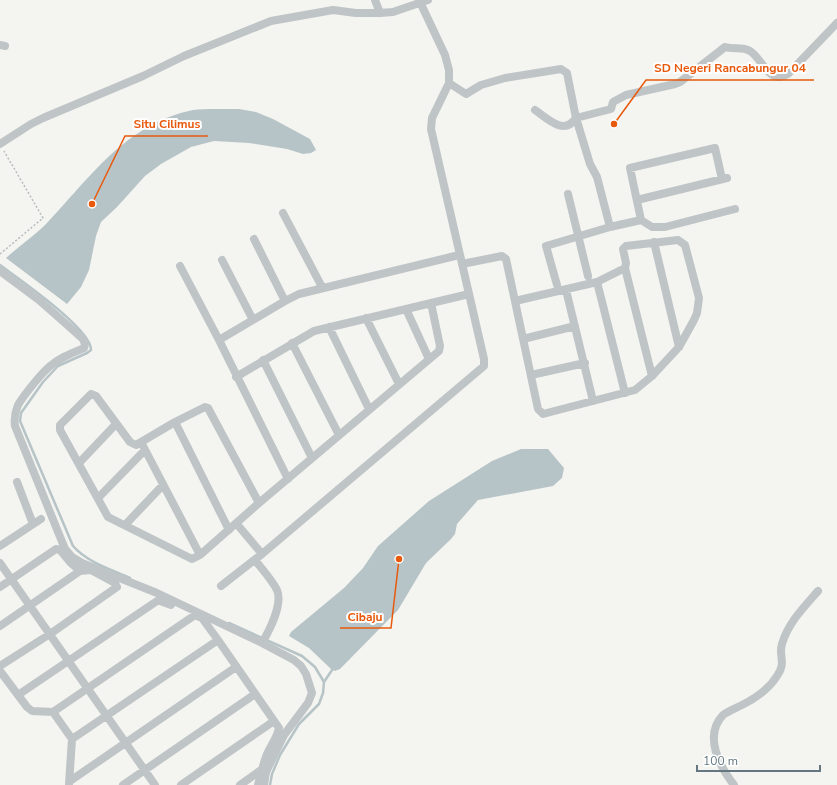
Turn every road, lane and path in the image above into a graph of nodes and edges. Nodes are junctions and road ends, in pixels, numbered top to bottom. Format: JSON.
{"nodes":[{"id":1,"x":375,"y":0,"type":"edge"},
{"id":2,"x":424,"y":1,"type":"edge"},
{"id":3,"x":380,"y":14,"type":"junction"},
{"id":4,"x":837,"y":23,"type":"edge"},
{"id":5,"x":449,"y":83,"type":"junction"},
{"id":6,"x":535,"y":110,"type":"dead end"},
{"id":7,"x":576,"y":118,"type":"junction"},
{"id":8,"x":2,"y":148,"type":"edge"},
{"id":9,"x":568,"y":194,"type":"dead end"},
{"id":10,"x":637,"y":200,"type":"junction"},
{"id":11,"x":735,"y":209,"type":"dead end"},
{"id":12,"x":283,"y":214,"type":"dead end"},
{"id":13,"x":641,"y":220,"type":"junction"},
{"id":14,"x":610,"y":227,"type":"junction"},
{"id":15,"x":578,"y":237,"type":"junction"},
{"id":16,"x":254,"y":239,"type":"dead end"},
{"id":17,"x":654,"y":242,"type":"junction"},
{"id":18,"x":0,"y":254,"type":"edge"},
{"id":19,"x":459,"y":255,"type":"junction"},
{"id":20,"x":222,"y":260,"type":"dead end"},
{"id":21,"x":462,"y":264,"type":"junction"},
{"id":22,"x":180,"y":266,"type":"dead end"},
{"id":23,"x":625,"y":268,"type":"junction"},
{"id":24,"x":0,"y":271,"type":"edge"},
{"id":25,"x":588,"y":276,"type":"dead end"},
{"id":26,"x":597,"y":282,"type":"junction"},
{"id":27,"x":557,"y":285,"type":"dead end"},
{"id":28,"x":322,"y":287,"type":"junction"},
{"id":29,"x":566,"y":290,"type":"junction"},
{"id":30,"x":469,"y":294,"type":"junction"},
{"id":31,"x":285,"y":301,"type":"junction"},
{"id":32,"x":515,"y":301,"type":"junction"},
{"id":33,"x":431,"y":304,"type":"junction"},
{"id":34,"x":406,"y":309,"type":"junction"},
{"id":35,"x":366,"y":318,"type":"junction"},
{"id":36,"x":253,"y":320,"type":"junction"},
{"id":37,"x":575,"y":326,"type":"junction"},
{"id":38,"x":329,"y":327,"type":"junction"},
{"id":39,"x":523,"y":339,"type":"junction"},
{"id":40,"x":219,"y":340,"type":"junction"},
{"id":41,"x":292,"y":343,"type":"junction"},
{"id":42,"x":679,"y":347,"type":"junction"},
{"id":43,"x":430,"y":359,"type":"junction"},
{"id":44,"x":263,"y":360,"type":"junction"},
{"id":45,"x":585,"y":363,"type":"junction"},
{"id":46,"x":532,"y":375,"type":"junction"},
{"id":47,"x":652,"y":376,"type":"junction"},
{"id":48,"x":236,"y":377,"type":"junction"},
{"id":49,"x":399,"y":384,"type":"junction"},
{"id":50,"x":625,"y":393,"type":"junction"},
{"id":51,"x":593,"y":401,"type":"junction"},
{"id":52,"x":369,"y":409,"type":"junction"},
{"id":53,"x":175,"y":422,"type":"junction"},
{"id":54,"x":116,"y":424,"type":"junction"},
{"id":55,"x":339,"y":436,"type":"junction"},
{"id":56,"x":141,"y":442,"type":"junction"},
{"id":57,"x":145,"y":450,"type":"junction"},
{"id":58,"x":312,"y":458,"type":"junction"},
{"id":59,"x":79,"y":463,"type":"junction"},
{"id":60,"x":288,"y":479,"type":"junction"},
{"id":61,"x":17,"y":482,"type":"dead end"},
{"id":62,"x":163,"y":485,"type":"junction"},
{"id":63,"x":98,"y":498,"type":"junction"},
{"id":64,"x":260,"y":503,"type":"junction"},
{"id":65,"x":41,"y":519,"type":"dead end"},
{"id":66,"x":236,"y":523,"type":"junction"},
{"id":67,"x":33,"y":524,"type":"junction"},
{"id":68,"x":125,"y":524,"type":"junction"},
{"id":69,"x":229,"y":530,"type":"junction"},
{"id":70,"x":0,"y":546,"type":"edge"},
{"id":71,"x":262,"y":554,"type":"junction"},
{"id":72,"x":200,"y":555,"type":"junction"},
{"id":73,"x":255,"y":560,"type":"junction"},
{"id":74,"x":0,"y":563,"type":"edge"},
{"id":75,"x":80,"y":571,"type":"junction"},
{"id":76,"x":12,"y":579,"type":"junction"},
{"id":77,"x":221,"y":586,"type":"dead end"},
{"id":78,"x":0,"y":587,"type":"edge"},
{"id":79,"x":818,"y":591,"type":"dead end"},
{"id":80,"x":30,"y":606,"type":"junction"},
{"id":81,"x":195,"y":615,"type":"junction"},
{"id":82,"x":0,"y":626,"type":"edge"},
{"id":83,"x":50,"y":634,"type":"junction"},
{"id":84,"x":218,"y":640,"type":"junction"},
{"id":85,"x":262,"y":643,"type":"junction"},
{"id":86,"x":69,"y":661,"type":"junction"},
{"id":87,"x":0,"y":666,"type":"edge"},
{"id":88,"x":236,"y":667,"type":"junction"},
{"id":89,"x":0,"y":671,"type":"edge"},
{"id":90,"x":88,"y":688,"type":"junction"},
{"id":91,"x":255,"y":694,"type":"junction"},
{"id":92,"x":18,"y":696,"type":"junction"},
{"id":93,"x":53,"y":712,"type":"junction"},
{"id":94,"x":107,"y":716,"type":"junction"},
{"id":95,"x":274,"y":721,"type":"junction"},
{"id":96,"x":72,"y":739,"type":"junction"},
{"id":97,"x":126,"y":742,"type":"junction"},
{"id":98,"x":145,"y":770,"type":"junction"},
{"id":99,"x":261,"y":770,"type":"junction"},
{"id":100,"x":70,"y":783,"type":"edge"},
{"id":101,"x":123,"y":785,"type":"edge"},
{"id":102,"x":155,"y":785,"type":"edge"},
{"id":103,"x":181,"y":785,"type":"edge"},
{"id":104,"x":240,"y":785,"type":"edge"},
{"id":105,"x":258,"y":785,"type":"edge"},
{"id":106,"x":264,"y":785,"type":"edge"},
{"id":107,"x":734,"y":785,"type":"edge"}],
"edges":[{"from":1,"to":3,"type":"street"},
{"from":2,"to":3,"type":"street"},
{"from":2,"to":5,"type":"street"},
{"from":3,"to":8,"type":"street"},
{"from":4,"to":7,"type":"street"},
{"from":5,"to":7,"type":"street"},
{"from":5,"to":19,"type":"street"},
{"from":6,"to":7,"type":"street"},
{"from":7,"to":14,"type":"street"},
{"from":8,"to":18,"type":"path"},
{"from":9,"to":15,"type":"street"},
{"from":10,"to":10,"type":"street"},
{"from":10,"to":13,"type":"street"},
{"from":11,"to":13,"type":"street"},
{"from":12,"to":28,"type":"street"},
{"from":13,"to":14,"type":"street"},
{"from":14,"to":15,"type":"street"},
{"from":15,"to":25,"type":"street"},
{"from":15,"to":27,"type":"street"},
{"from":16,"to":31,"type":"street"},
{"from":17,"to":23,"type":"street"},
{"from":17,"to":42,"type":"street"},
{"from":17,"to":42,"type":"street"},
{"from":19,"to":21,"type":"street"},
{"from":19,"to":28,"type":"street"},
{"from":20,"to":36,"type":"street"},
{"from":21,"to":30,"type":"street"},
{"from":21,"to":32,"type":"street"},
{"from":22,"to":40,"type":"street"},
{"from":23,"to":26,"type":"street"},
{"from":23,"to":47,"type":"street"},
{"from":24,"to":85,"type":"street"},
{"from":26,"to":29,"type":"street"},
{"from":26,"to":50,"type":"street"},
{"from":28,"to":31,"type":"street"},
{"from":29,"to":32,"type":"street"},
{"from":29,"to":37,"type":"street"},
{"from":30,"to":33,"type":"street"},
{"from":30,"to":71,"type":"street"},
{"from":31,"to":36,"type":"street"},
{"from":32,"to":39,"type":"street"},
{"from":33,"to":34,"type":"street"},
{"from":33,"to":43,"type":"street"},
{"from":34,"to":35,"type":"street"},
{"from":34,"to":43,"type":"street"},
{"from":35,"to":38,"type":"street"},
{"from":35,"to":49,"type":"street"},
{"from":36,"to":40,"type":"street"},
{"from":37,"to":39,"type":"street"},
{"from":37,"to":45,"type":"street"},
{"from":38,"to":41,"type":"street"},
{"from":38,"to":52,"type":"street"},
{"from":39,"to":46,"type":"street"},
{"from":40,"to":48,"type":"street"},
{"from":41,"to":44,"type":"street"},
{"from":41,"to":55,"type":"street"},
{"from":42,"to":47,"type":"street"},
{"from":43,"to":49,"type":"street"},
{"from":44,"to":48,"type":"street"},
{"from":44,"to":58,"type":"street"},
{"from":45,"to":46,"type":"street"},
{"from":45,"to":51,"type":"street"},
{"from":46,"to":51,"type":"street"},
{"from":47,"to":50,"type":"street"},
{"from":48,"to":60,"type":"street"},
{"from":49,"to":52,"type":"street"},
{"from":50,"to":51,"type":"street"},
{"from":52,"to":55,"type":"street"},
{"from":53,"to":56,"type":"street"},
{"from":53,"to":64,"type":"street"},
{"from":53,"to":69,"type":"street"},
{"from":54,"to":56,"type":"street"},
{"from":54,"to":59,"type":"street"},
{"from":54,"to":59,"type":"street"},
{"from":55,"to":58,"type":"street"},
{"from":56,"to":57,"type":"street"},
{"from":57,"to":62,"type":"street"},
{"from":57,"to":63,"type":"street"},
{"from":58,"to":60,"type":"street"},
{"from":59,"to":63,"type":"street"},
{"from":60,"to":64,"type":"street"},
{"from":61,"to":67,"type":"street"},
{"from":62,"to":68,"type":"street"},
{"from":62,"to":72,"type":"street"},
{"from":63,"to":68,"type":"street"},
{"from":64,"to":66,"type":"street"},
{"from":65,"to":67,"type":"street"},
{"from":66,"to":69,"type":"street"},
{"from":66,"to":71,"type":"street"},
{"from":67,"to":70,"type":"street"},
{"from":68,"to":72,"type":"street"},
{"from":69,"to":72,"type":"street"},
{"from":71,"to":73,"type":"street"},
{"from":73,"to":77,"type":"street"},
{"from":73,"to":85,"type":"street"},
{"from":74,"to":76,"type":"street"},
{"from":75,"to":76,"type":"street"},
{"from":75,"to":80,"type":"street"},
{"from":75,"to":83,"type":"street"},
{"from":76,"to":78,"type":"street"},
{"from":76,"to":80,"type":"street"},
{"from":79,"to":107,"type":"street"},
{"from":80,"to":82,"type":"street"},
{"from":80,"to":83,"type":"street"},
{"from":81,"to":84,"type":"street"},
{"from":81,"to":86,"type":"street"},
{"from":81,"to":90,"type":"street"},
{"from":83,"to":86,"type":"street"},
{"from":83,"to":87,"type":"street"},
{"from":84,"to":88,"type":"street"},
{"from":84,"to":94,"type":"street"},
{"from":85,"to":106,"type":"street"},
{"from":86,"to":90,"type":"street"},
{"from":86,"to":92,"type":"street"},
{"from":88,"to":91,"type":"street"},
{"from":88,"to":97,"type":"street"},
{"from":89,"to":92,"type":"street"},
{"from":90,"to":93,"type":"street"},
{"from":90,"to":94,"type":"street"},
{"from":91,"to":95,"type":"street"},
{"from":91,"to":98,"type":"street"},
{"from":92,"to":93,"type":"street"},
{"from":93,"to":96,"type":"street"},
{"from":94,"to":96,"type":"street"},
{"from":94,"to":97,"type":"street"},
{"from":95,"to":99,"type":"street"},
{"from":95,"to":103,"type":"street"},
{"from":96,"to":100,"type":"street"},
{"from":97,"to":98,"type":"street"},
{"from":97,"to":100,"type":"street"},
{"from":98,"to":101,"type":"street"},
{"from":98,"to":102,"type":"street"},
{"from":99,"to":104,"type":"street"},
{"from":99,"to":105,"type":"street"}]}
